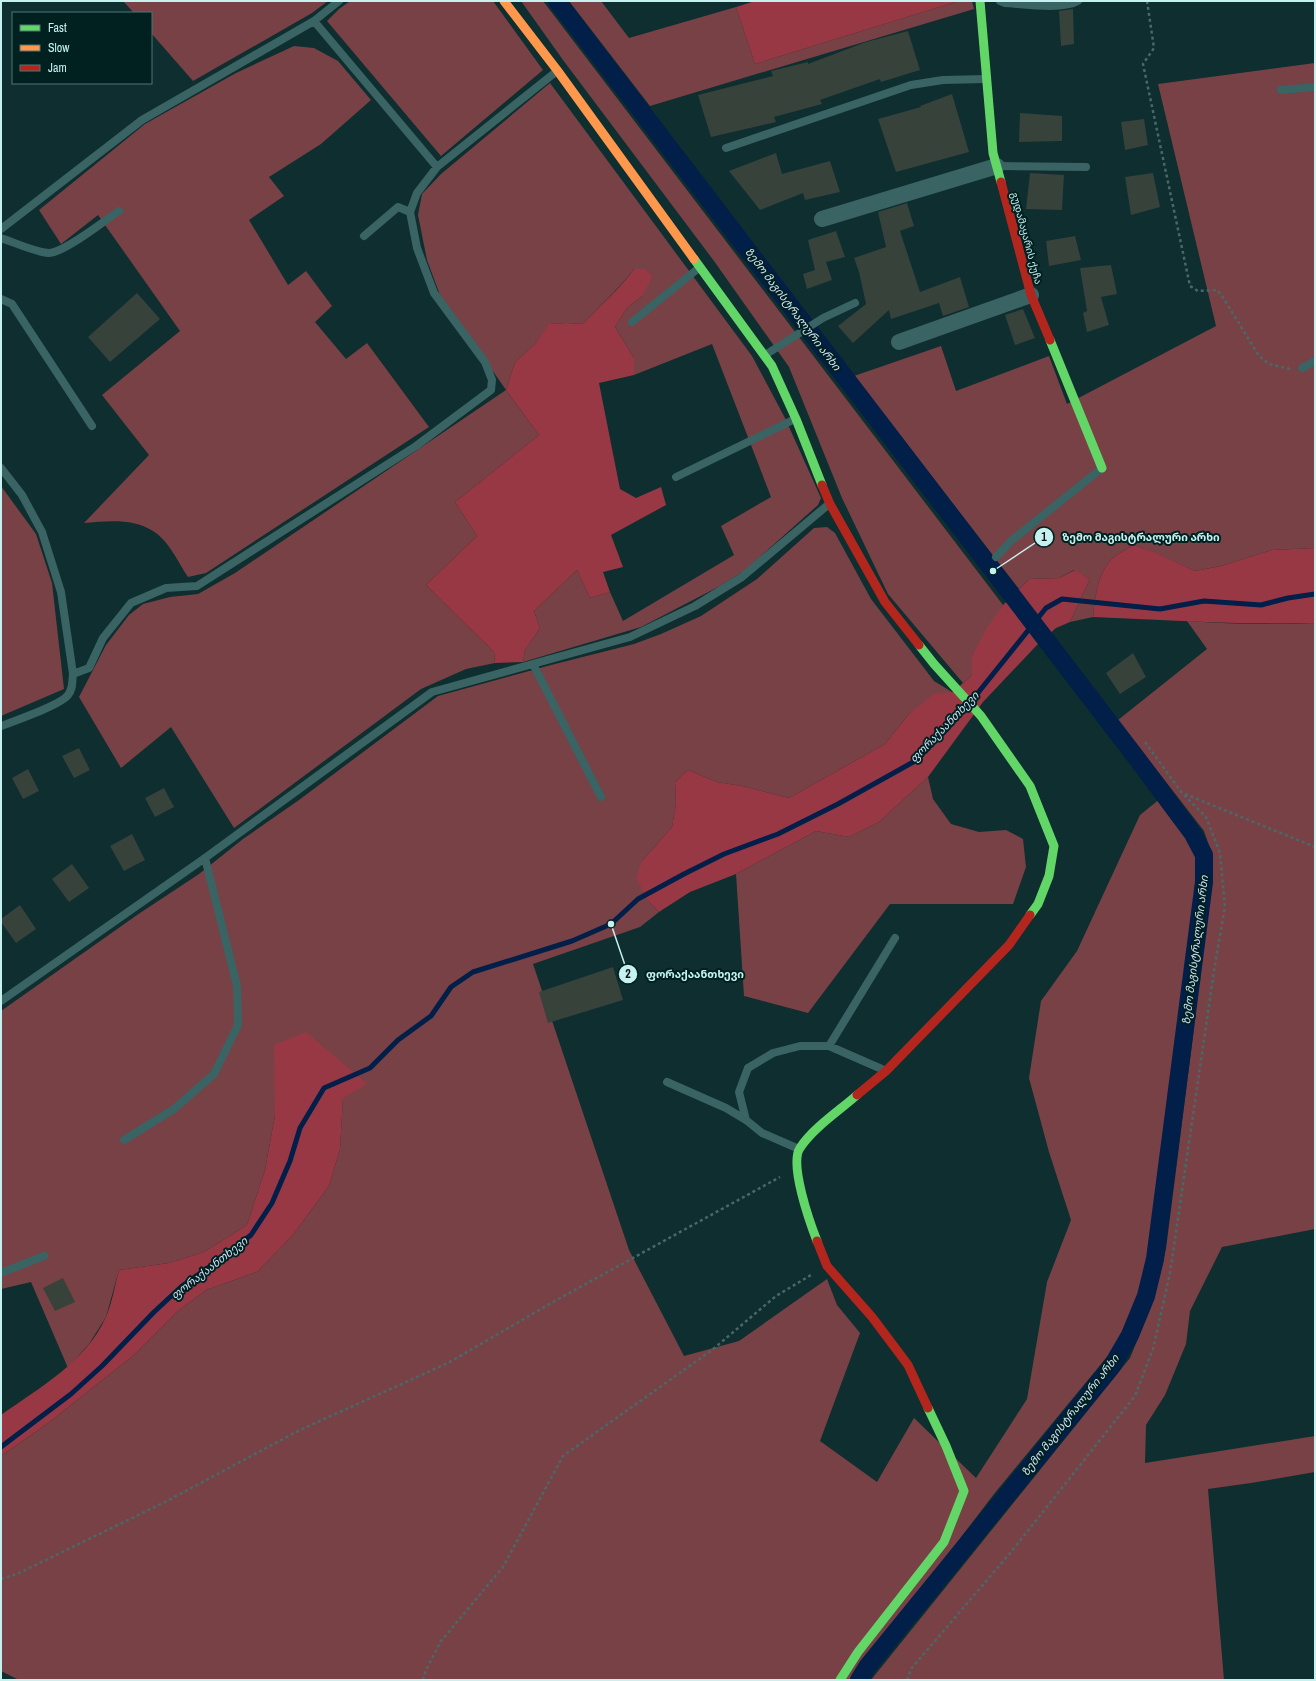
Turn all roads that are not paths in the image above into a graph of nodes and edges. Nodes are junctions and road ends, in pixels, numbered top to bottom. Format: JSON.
{"nodes":[{"id":1,"x":339,"y":1,"type":"edge"},
{"id":2,"x":504,"y":1,"type":"edge"},
{"id":3,"x":980,"y":1,"type":"edge"},
{"id":4,"x":1000,"y":1,"type":"edge"},
{"id":5,"x":1078,"y":1,"type":"edge"},
{"id":6,"x":314,"y":21,"type":"junction"},
{"id":7,"x":557,"y":70,"type":"junction"},
{"id":8,"x":987,"y":78,"type":"junction"},
{"id":9,"x":1315,"y":87,"type":"edge"},
{"id":10,"x":1281,"y":90,"type":"dead end"},
{"id":11,"x":726,"y":148,"type":"dead end"},
{"id":12,"x":997,"y":166,"type":"junction"},
{"id":13,"x":437,"y":167,"type":"junction"},
{"id":14,"x":1086,"y":167,"type":"dead end"},
{"id":15,"x":119,"y":211,"type":"dead end"},
{"id":16,"x":410,"y":212,"type":"junction"},
{"id":17,"x":822,"y":219,"type":"dead end"},
{"id":18,"x":1,"y":229,"type":"edge"},
{"id":19,"x":364,"y":236,"type":"dead end"},
{"id":20,"x":1,"y":238,"type":"edge"},
{"id":21,"x":700,"y":266,"type":"junction"},
{"id":22,"x":1031,"y":294,"type":"junction"},
{"id":23,"x":1,"y":299,"type":"edge"},
{"id":24,"x":854,"y":303,"type":"dead end"},
{"id":25,"x":632,"y":322,"type":"dead end"},
{"id":26,"x":898,"y":342,"type":"dead end"},
{"id":27,"x":764,"y":356,"type":"junction"},
{"id":28,"x":1315,"y":361,"type":"edge"},
{"id":29,"x":1302,"y":368,"type":"road end"},
{"id":30,"x":796,"y":419,"type":"junction"},
{"id":31,"x":92,"y":426,"type":"dead end"},
{"id":32,"x":1,"y":468,"type":"edge"},
{"id":33,"x":1102,"y":468,"type":"joint"},
{"id":34,"x":676,"y":477,"type":"dead end"},
{"id":35,"x":830,"y":504,"type":"junction"},
{"id":36,"x":996,"y":557,"type":"dead end"},
{"id":37,"x":532,"y":664,"type":"junction"},
{"id":38,"x":73,"y":674,"type":"junction"},
{"id":39,"x":1,"y":726,"type":"edge"},
{"id":40,"x":601,"y":797,"type":"dead end"},
{"id":41,"x":205,"y":858,"type":"junction"},
{"id":42,"x":895,"y":938,"type":"dead end"},
{"id":43,"x":1,"y":1001,"type":"edge"},
{"id":44,"x":829,"y":1046,"type":"junction"},
{"id":45,"x":886,"y":1071,"type":"junction"},
{"id":46,"x":667,"y":1082,"type":"dead end"},
{"id":47,"x":746,"y":1120,"type":"junction"},
{"id":48,"x":124,"y":1140,"type":"dead end"},
{"id":49,"x":799,"y":1150,"type":"junction"},
{"id":50,"x":44,"y":1256,"type":"dead end"},
{"id":51,"x":1,"y":1273,"type":"edge"},
{"id":52,"x":840,"y":1680,"type":"edge"}],
"edges":[{"from":1,"to":6,"type":"lane"},
{"from":2,"to":7,"type":"street"},
{"from":3,"to":8,"type":"street","name":"გუდამაყარის ქუჩა"},
{"from":4,"to":5,"type":"lane"},
{"from":6,"to":13,"type":"lane"},
{"from":6,"to":18,"type":"lane"},
{"from":7,"to":13,"type":"lane"},
{"from":7,"to":21,"type":"street"},
{"from":8,"to":11,"type":"lane"},
{"from":8,"to":12,"type":"street","name":"გუდამაყარის ქუჩა"},
{"from":9,"to":10,"type":"lane"},
{"from":12,"to":14,"type":"lane"},
{"from":12,"to":17,"type":"street"},
{"from":12,"to":22,"type":"street","name":"გუდამაყარის ქუჩა"},
{"from":13,"to":16,"type":"lane"},
{"from":15,"to":20,"type":"lane"},
{"from":16,"to":19,"type":"lane"},
{"from":16,"to":38,"type":"lane"},
{"from":21,"to":25,"type":"lane"},
{"from":21,"to":27,"type":"street"},
{"from":22,"to":26,"type":"street"},
{"from":22,"to":33,"type":"street","name":"გუდამაყარის ქუჩა"},
{"from":23,"to":31,"type":"lane"},
{"from":24,"to":27,"type":"lane"},
{"from":27,"to":30,"type":"street"},
{"from":28,"to":29,"type":"lane"},
{"from":30,"to":34,"type":"lane"},
{"from":30,"to":35,"type":"street"},
{"from":32,"to":38,"type":"lane"},
{"from":33,"to":36,"type":"lane"},
{"from":35,"to":37,"type":"lane"},
{"from":35,"to":45,"type":"street"},
{"from":37,"to":40,"type":"lane"},
{"from":37,"to":41,"type":"lane"},
{"from":38,"to":39,"type":"lane"},
{"from":41,"to":43,"type":"lane"},
{"from":41,"to":48,"type":"lane"},
{"from":42,"to":44,"type":"lane"},
{"from":44,"to":45,"type":"lane"},
{"from":44,"to":47,"type":"lane"},
{"from":45,"to":49,"type":"street"},
{"from":46,"to":47,"type":"lane"},
{"from":47,"to":49,"type":"lane"},
{"from":49,"to":52,"type":"street"},
{"from":50,"to":51,"type":"lane"}]}
